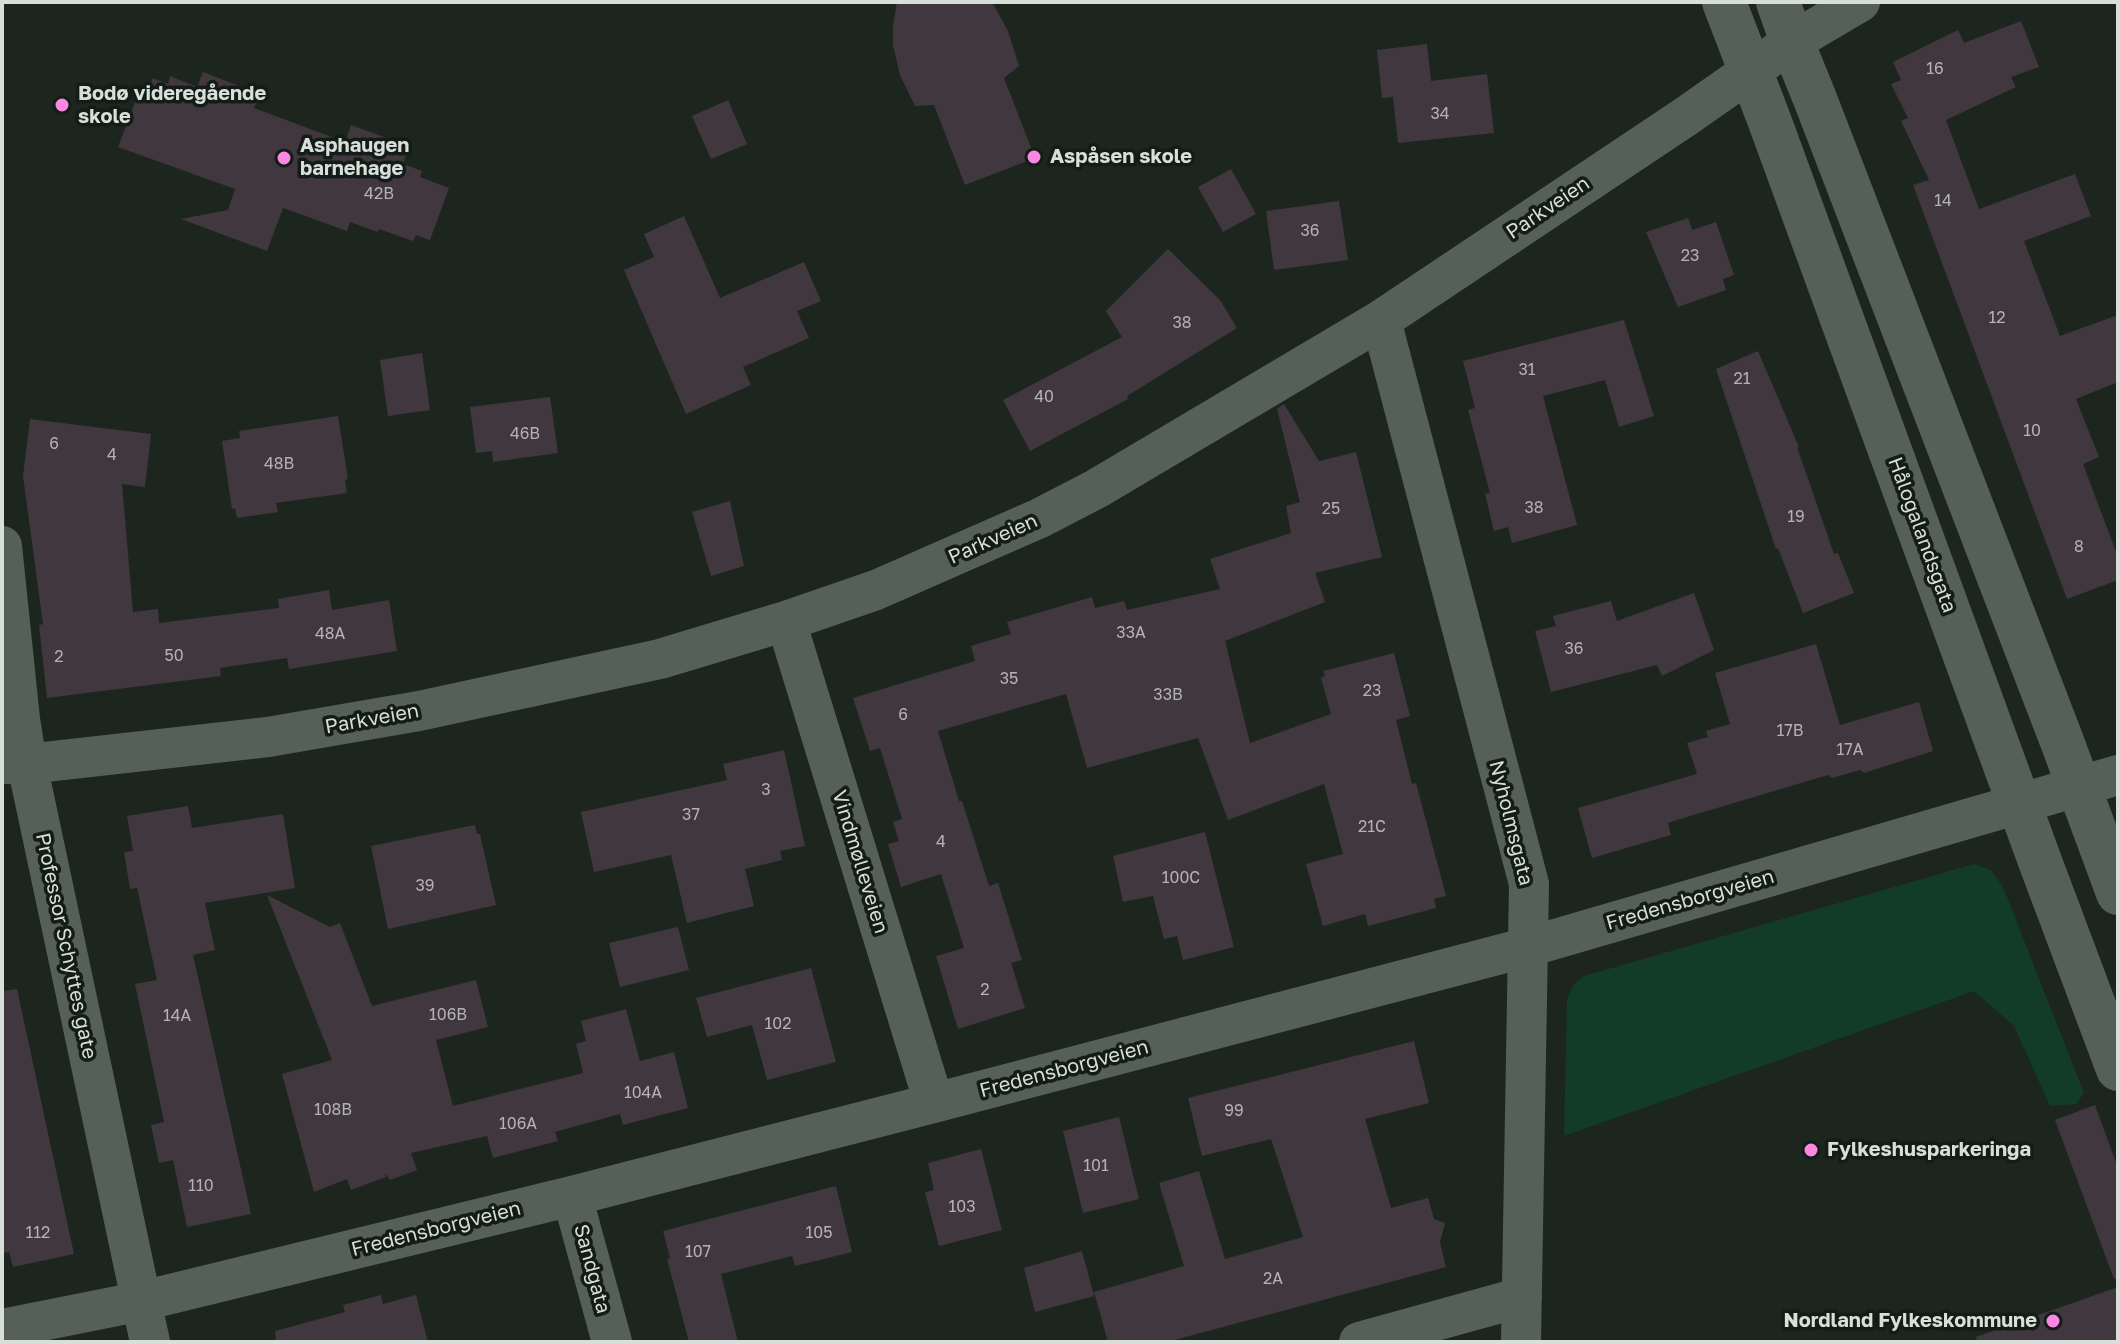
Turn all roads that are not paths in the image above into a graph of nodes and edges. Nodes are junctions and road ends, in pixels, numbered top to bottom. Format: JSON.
{"nodes":[{"id":1,"x":1724,"y":2,"type":"edge"},
{"id":2,"x":1860,"y":2,"type":"edge"},
{"id":3,"x":1785,"y":22,"type":"edge"},
{"id":4,"x":1751,"y":70,"type":"junction"},
{"id":5,"x":1381,"y":320,"type":"junction"},
{"id":6,"x":2,"y":546,"type":"edge"},
{"id":7,"x":786,"y":621,"type":"junction"},
{"id":8,"x":14,"y":764,"type":"edge"},
{"id":9,"x":2099,"y":781,"type":"edge"},
{"id":10,"x":2020,"y":805,"type":"junction"},
{"id":11,"x":2118,"y":893,"type":"edge"},
{"id":12,"x":1528,"y":947,"type":"junction"},
{"id":13,"x":2118,"y":1069,"type":"edge"},
{"id":14,"x":934,"y":1103,"type":"junction"},
{"id":15,"x":572,"y":1196,"type":"junction"},
{"id":16,"x":1522,"y":1297,"type":"junction"},
{"id":17,"x":142,"y":1301,"type":"junction"},
{"id":18,"x":2,"y":1329,"type":"edge"},
{"id":19,"x":150,"y":1342,"type":"edge"},
{"id":20,"x":612,"y":1342,"type":"edge"},
{"id":21,"x":1359,"y":1342,"type":"edge"},
{"id":22,"x":1521,"y":1342,"type":"edge"}],
"edges":[{"from":1,"to":4,"type":"street","name":"Hålogalandsgata"},
{"from":2,"to":3,"type":"street","name":"Parkveien"},
{"from":3,"to":4,"type":"street","name":"Parkveien"},
{"from":3,"to":9,"type":"street"},
{"from":4,"to":5,"type":"street","name":"Parkveien"},
{"from":4,"to":10,"type":"street","name":"Hålogalandsgata"},
{"from":5,"to":7,"type":"street","name":"Parkveien"},
{"from":5,"to":12,"type":"street","name":"Nyholmsgata"},
{"from":6,"to":8,"type":"street","name":"Professor Schyttes gate"},
{"from":7,"to":8,"type":"street","name":"Parkveien"},
{"from":7,"to":14,"type":"street","name":"Vindmølleveien"},
{"from":8,"to":17,"type":"street","name":"Professor Schyttes gate"},
{"from":9,"to":10,"type":"street","name":"Fredensborgveien"},
{"from":9,"to":11,"type":"street"},
{"from":10,"to":12,"type":"street","name":"Fredensborgveien"},
{"from":10,"to":13,"type":"street","name":"Hålogalandsgata"},
{"from":12,"to":14,"type":"street","name":"Fredensborgveien"},
{"from":12,"to":16,"type":"street","name":"Nyholmsgata"},
{"from":14,"to":15,"type":"street","name":"Fredensborgveien"},
{"from":15,"to":17,"type":"street","name":"Fredensborgveien"},
{"from":15,"to":20,"type":"street","name":"Sandgata"},
{"from":16,"to":21,"type":"street"},
{"from":16,"to":22,"type":"street","name":"Nyholmsgata"},
{"from":17,"to":18,"type":"street","name":"Fredensborgveien"},
{"from":17,"to":19,"type":"street","name":"Professor Schyttes gate"}]}
